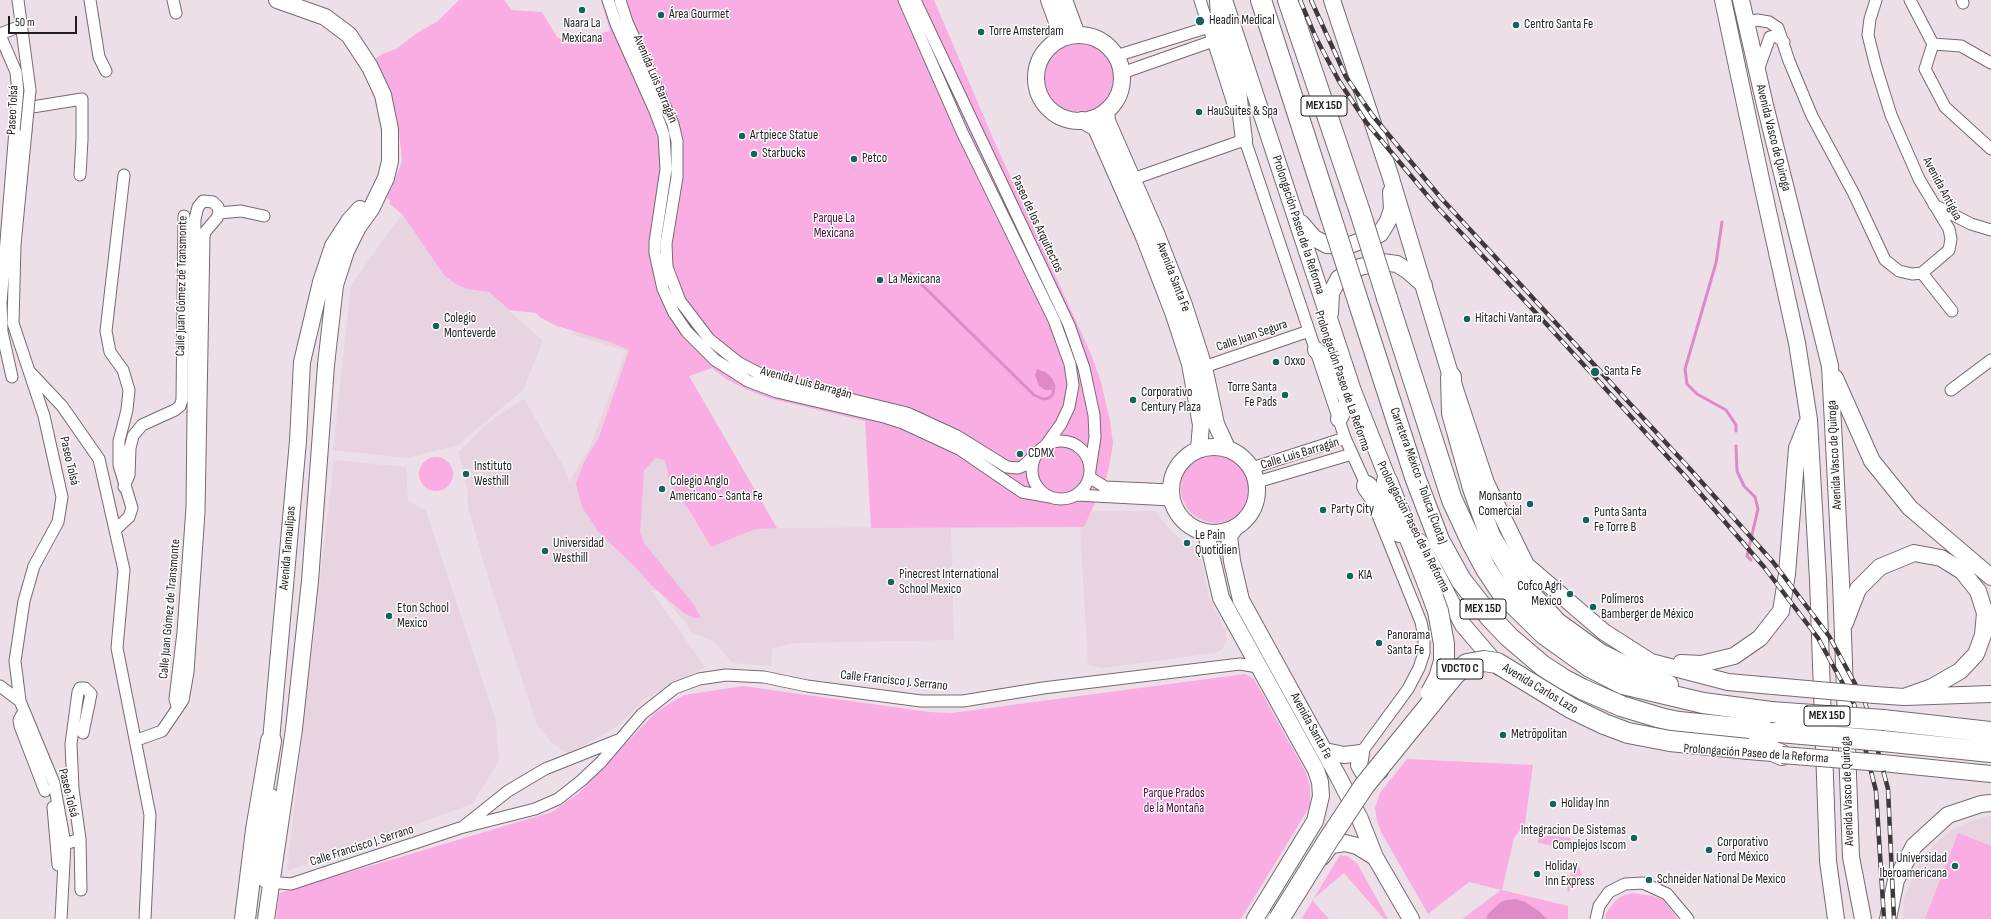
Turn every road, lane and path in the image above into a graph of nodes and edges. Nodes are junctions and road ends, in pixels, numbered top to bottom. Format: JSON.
{"nodes":[{"id":1,"x":18,"y":0,"type":"edge"},
{"id":2,"x":90,"y":0,"type":"edge"},
{"id":3,"x":172,"y":0,"type":"edge"},
{"id":4,"x":278,"y":0,"type":"edge"},
{"id":5,"x":608,"y":0,"type":"edge"},
{"id":6,"x":620,"y":0,"type":"edge"},
{"id":7,"x":904,"y":0,"type":"edge"},
{"id":8,"x":914,"y":0,"type":"edge"},
{"id":9,"x":1049,"y":0,"type":"edge"},
{"id":10,"x":1064,"y":0,"type":"edge"},
{"id":11,"x":1200,"y":0,"type":"edge"},
{"id":12,"x":1218,"y":0,"type":"edge"},
{"id":13,"x":1224,"y":0,"type":"edge"},
{"id":14,"x":1261,"y":0,"type":"edge"},
{"id":15,"x":1288,"y":0,"type":"edge"},
{"id":16,"x":1332,"y":0,"type":"edge"},
{"id":17,"x":1723,"y":0,"type":"edge"},
{"id":18,"x":1741,"y":0,"type":"edge"},
{"id":19,"x":1876,"y":0,"type":"edge"},
{"id":20,"x":1910,"y":0,"type":"edge"},
{"id":21,"x":176,"y":13,"type":"dead end"},
{"id":22,"x":1746,"y":22,"type":"junction"},
{"id":23,"x":21,"y":26,"type":"junction"},
{"id":24,"x":1209,"y":27,"type":"junction"},
{"id":25,"x":0,"y":34,"type":"edge"},
{"id":26,"x":1070,"y":36,"type":"junction"},
{"id":27,"x":1213,"y":41,"type":"junction"},
{"id":28,"x":1784,"y":42,"type":"junction"},
{"id":29,"x":1933,"y":44,"type":"junction"},
{"id":30,"x":1116,"y":56,"type":"junction"},
{"id":31,"x":1991,"y":63,"type":"edge"},
{"id":32,"x":106,"y":71,"type":"dead end"},
{"id":33,"x":1757,"y":73,"type":"junction"},
{"id":34,"x":1122,"y":74,"type":"junction"},
{"id":35,"x":17,"y":110,"type":"junction"},
{"id":36,"x":1106,"y":111,"type":"junction"},
{"id":37,"x":1082,"y":120,"type":"junction"},
{"id":38,"x":1244,"y":140,"type":"junction"},
{"id":39,"x":677,"y":141,"type":"junction"},
{"id":40,"x":665,"y":143,"type":"junction"},
{"id":41,"x":1991,"y":149,"type":"edge"},
{"id":42,"x":80,"y":175,"type":"dead end"},
{"id":43,"x":124,"y":175,"type":"dead end"},
{"id":44,"x":1390,"y":175,"type":"junction"},
{"id":45,"x":1133,"y":179,"type":"junction"},
{"id":46,"x":1006,"y":191,"type":"junction"},
{"id":47,"x":378,"y":193,"type":"junction"},
{"id":48,"x":995,"y":196,"type":"junction"},
{"id":49,"x":1933,"y":205,"type":"junction"},
{"id":50,"x":1294,"y":213,"type":"junction"},
{"id":51,"x":219,"y":214,"type":"junction"},
{"id":52,"x":184,"y":216,"type":"dead end"},
{"id":53,"x":264,"y":216,"type":"dead end"},
{"id":54,"x":1991,"y":230,"type":"edge"},
{"id":55,"x":1922,"y":273,"type":"junction"},
{"id":56,"x":1424,"y":285,"type":"junction"},
{"id":57,"x":1952,"y":311,"type":"dead end"},
{"id":58,"x":1330,"y":323,"type":"junction"},
{"id":59,"x":1309,"y":331,"type":"junction"},
{"id":60,"x":1316,"y":350,"type":"junction"},
{"id":61,"x":1991,"y":360,"type":"edge"},
{"id":62,"x":302,"y":362,"type":"junction"},
{"id":63,"x":326,"y":365,"type":"junction"},
{"id":64,"x":1830,"y":366,"type":"junction"},
{"id":65,"x":1204,"y":367,"type":"junction"},
{"id":66,"x":28,"y":370,"type":"junction"},
{"id":67,"x":12,"y":377,"type":"dead end"},
{"id":68,"x":1451,"y":377,"type":"junction"},
{"id":69,"x":1951,"y":390,"type":"dead end"},
{"id":70,"x":1350,"y":396,"type":"junction"},
{"id":71,"x":890,"y":413,"type":"junction"},
{"id":72,"x":1339,"y":419,"type":"junction"},
{"id":73,"x":1809,"y":420,"type":"junction"},
{"id":74,"x":1345,"y":438,"type":"junction"},
{"id":75,"x":1042,"y":448,"type":"junction"},
{"id":76,"x":1227,"y":448,"type":"junction"},
{"id":77,"x":1199,"y":449,"type":"junction"},
{"id":78,"x":1352,"y":454,"type":"junction"},
{"id":79,"x":1090,"y":474,"type":"junction"},
{"id":80,"x":1254,"y":475,"type":"junction"},
{"id":81,"x":1387,"y":481,"type":"junction"},
{"id":82,"x":1367,"y":486,"type":"junction"},
{"id":83,"x":124,"y":487,"type":"junction"},
{"id":84,"x":1076,"y":495,"type":"junction"},
{"id":85,"x":1171,"y":495,"type":"junction"},
{"id":86,"x":1050,"y":497,"type":"junction"},
{"id":87,"x":1234,"y":529,"type":"junction"},
{"id":88,"x":115,"y":530,"type":"junction"},
{"id":89,"x":1206,"y":533,"type":"junction"},
{"id":90,"x":1419,"y":562,"type":"junction"},
{"id":91,"x":1991,"y":577,"type":"edge"},
{"id":92,"x":1842,"y":630,"type":"junction"},
{"id":93,"x":1270,"y":652,"type":"junction"},
{"id":94,"x":1651,"y":662,"type":"junction"},
{"id":95,"x":1258,"y":667,"type":"junction"},
{"id":96,"x":183,"y":672,"type":"junction"},
{"id":97,"x":1504,"y":673,"type":"junction"},
{"id":98,"x":0,"y":686,"type":"edge"},
{"id":99,"x":1991,"y":694,"type":"edge"},
{"id":100,"x":1904,"y":697,"type":"junction"},
{"id":101,"x":1703,"y":703,"type":"junction"},
{"id":102,"x":22,"y":706,"type":"junction"},
{"id":103,"x":1991,"y":732,"type":"edge"},
{"id":104,"x":83,"y":733,"type":"dead end"},
{"id":105,"x":621,"y":739,"type":"junction"},
{"id":106,"x":137,"y":740,"type":"junction"},
{"id":107,"x":271,"y":741,"type":"junction"},
{"id":108,"x":1325,"y":751,"type":"junction"},
{"id":109,"x":1991,"y":752,"type":"edge"},
{"id":110,"x":1361,"y":753,"type":"junction"},
{"id":111,"x":1782,"y":755,"type":"junction"},
{"id":112,"x":1380,"y":771,"type":"junction"},
{"id":113,"x":1991,"y":774,"type":"edge"},
{"id":114,"x":45,"y":791,"type":"dead end"},
{"id":115,"x":56,"y":795,"type":"junction"},
{"id":116,"x":1991,"y":803,"type":"edge"},
{"id":117,"x":1360,"y":819,"type":"junction"},
{"id":118,"x":460,"y":828,"type":"junction"},
{"id":119,"x":1306,"y":836,"type":"junction"},
{"id":120,"x":80,"y":839,"type":"junction"},
{"id":121,"x":65,"y":844,"type":"junction"},
{"id":122,"x":1375,"y":857,"type":"junction"},
{"id":123,"x":270,"y":882,"type":"junction"},
{"id":124,"x":81,"y":890,"type":"dead end"},
{"id":125,"x":58,"y":891,"type":"dead end"},
{"id":126,"x":62,"y":904,"type":"junction"},
{"id":127,"x":52,"y":919,"type":"edge"},
{"id":128,"x":60,"y":919,"type":"edge"},
{"id":129,"x":145,"y":919,"type":"edge"},
{"id":130,"x":235,"y":919,"type":"edge"},
{"id":131,"x":244,"y":919,"type":"edge"},
{"id":132,"x":266,"y":919,"type":"edge"},
{"id":133,"x":1255,"y":919,"type":"edge"},
{"id":134,"x":1267,"y":919,"type":"edge"},
{"id":135,"x":1279,"y":919,"type":"edge"},
{"id":136,"x":1284,"y":919,"type":"edge"},
{"id":137,"x":1411,"y":919,"type":"edge"},
{"id":138,"x":1596,"y":919,"type":"edge"},
{"id":139,"x":1688,"y":919,"type":"edge"},
{"id":140,"x":1836,"y":919,"type":"edge"},
{"id":141,"x":1863,"y":919,"type":"edge"},
{"id":142,"x":1888,"y":919,"type":"edge"}],
"edges":[{"from":1,"to":23,"type":"street","name":"Paseo Tolsá"},
{"from":2,"to":32,"type":"street"},
{"from":3,"to":21,"type":"street"},
{"from":4,"to":47,"type":"main road","name":"Avenida Tamaulipas"},
{"from":5,"to":40,"type":"street","name":"Avenida Luis Barragán"},
{"from":6,"to":39,"type":"street","name":"Avenida Luis Barragán"},
{"from":7,"to":48,"type":"street","name":"Paseo de los Arquitectos"},
{"from":8,"to":46,"type":"street","name":"Paseo de los Arquitectos"},
{"from":9,"to":26,"type":"main road"},
{"from":10,"to":26,"type":"main road"},
{"from":11,"to":24,"type":"street","name":"Prolongación Paseo de La Reforma"},
{"from":12,"to":38,"type":"main road"},
{"from":13,"to":50,"type":"main road","name":"Prolongación Paseo de la Reforma"},
{"from":14,"to":109,"type":"highway","name":"Carretera México - Toluca (Cuota)","number":"MEX 15D","bridge":true},
{"from":15,"to":101,"type":"highway","name":"Carretera México - Toluca (Cuota)","number":"MEX 15D","bridge":true},
{"from":16,"to":44,"type":"main road"},
{"from":17,"to":73,"type":"main road","name":"Avenida Vasco de Quiroga"},
{"from":18,"to":22,"type":"main road","name":"Avenida Vasco de Quiroga"},
{"from":19,"to":49,"type":"street","name":"Avenida Antigua"},
{"from":20,"to":29,"type":"street"},
{"from":22,"to":28,"type":"street"},
{"from":22,"to":33,"type":"main road","name":"Avenida Vasco de Quiroga"},
{"from":23,"to":25,"type":"street"},
{"from":23,"to":66,"type":"street","name":"Paseo Tolsá","bridge":true},
{"from":24,"to":27,"type":"street","name":"Prolongación Paseo de La Reforma"},
{"from":24,"to":30,"type":"street"},
{"from":25,"to":35,"type":"street"},
{"from":26,"to":30,"type":"main road"},
{"from":26,"to":37,"type":"main road"},
{"from":27,"to":34,"type":"street"},
{"from":27,"to":38,"type":"street","name":"Prolongación Paseo de La Reforma"},
{"from":28,"to":33,"type":"street"},
{"from":28,"to":55,"type":"street"},
{"from":29,"to":31,"type":"street"},
{"from":29,"to":41,"type":"street"},
{"from":30,"to":34,"type":"main road"},
{"from":33,"to":64,"type":"main road","name":"Avenida Vasco de Quiroga"},
{"from":34,"to":36,"type":"main road"},
{"from":35,"to":42,"type":"street"},
{"from":35,"to":67,"type":"street"},
{"from":36,"to":37,"type":"main road"},
{"from":36,"to":45,"type":"main road","name":"Avenida Santa Fe"},
{"from":37,"to":77,"type":"main road","name":"Avenida Santa Fe"},
{"from":38,"to":45,"type":"street"},
{"from":38,"to":59,"type":"street","name":"Prolongación Paseo de La Reforma"},
{"from":39,"to":40,"type":"street"},
{"from":39,"to":71,"type":"street","name":"Avenida Luis Barragán"},
{"from":40,"to":71,"type":"street","name":"Avenida Luis Barragán"},
{"from":43,"to":83,"type":"street"},
{"from":44,"to":50,"type":"main road"},
{"from":44,"to":56,"type":"main road"},
{"from":45,"to":65,"type":"main road","name":"Avenida Santa Fe"},
{"from":46,"to":48,"type":"street"},
{"from":46,"to":79,"type":"street","name":"Paseo de los Arquitectos"},
{"from":47,"to":62,"type":"main road","name":"Avenida Tamaulipas"},
{"from":47,"to":63,"type":"main road","name":"Avenida Tamaulipas"},
{"from":48,"to":75,"type":"street","name":"Paseo de los Arquitectos"},
{"from":49,"to":54,"type":"street"},
{"from":49,"to":55,"type":"street","name":"Avenida Antigua"},
{"from":50,"to":58,"type":"main road","name":"Prolongación Paseo de la Reforma"},
{"from":51,"to":53,"type":"street"},
{"from":51,"to":96,"type":"street","name":"Calle Juan Gómez de Transmonte"},
{"from":51,"to":96,"type":"street","name":"Calle Juan Gómez de Transmonte"},
{"from":52,"to":83,"type":"street"},
{"from":55,"to":57,"type":"street"},
{"from":56,"to":58,"type":"main road"},
{"from":56,"to":68,"type":"main road"},
{"from":58,"to":70,"type":"main road","name":"Prolongación Paseo de la Reforma"},
{"from":59,"to":60,"type":"street","name":"Prolongación Paseo de La Reforma"},
{"from":59,"to":65,"type":"street","name":"Calle Juan Segura"},
{"from":60,"to":70,"type":"main road"},
{"from":60,"to":72,"type":"street","name":"Prolongación Paseo de La Reforma"},
{"from":61,"to":69,"type":"street"},
{"from":62,"to":63,"type":"main road"},
{"from":62,"to":107,"type":"main road","name":"Avenida Tamaulipas"},
{"from":63,"to":123,"type":"main road","name":"Avenida Tamaulipas"},
{"from":64,"to":91,"type":"main road"},
{"from":64,"to":92,"type":"main road","name":"Avenida Vasco de Quiroga"},
{"from":65,"to":76,"type":"main road","name":"Avenida Santa Fe"},
{"from":66,"to":88,"type":"street"},
{"from":66,"to":102,"type":"street","name":"Paseo Tolsá"},
{"from":68,"to":94,"type":"main road"},
{"from":68,"to":101,"type":"highway"},
{"from":70,"to":72,"type":"main road"},
{"from":70,"to":81,"type":"main road","name":"Prolongación Paseo de la Reforma"},
{"from":71,"to":75,"type":"street","name":"Avenida Luis Barragán"},
{"from":71,"to":86,"type":"street","name":"Avenida Luis Barragán"},
{"from":72,"to":74,"type":"street","name":"Prolongación Paseo de La Reforma"},
{"from":73,"to":94,"type":"main road"},
{"from":73,"to":140,"type":"main road","name":"Avenida Vasco de Quiroga"},
{"from":74,"to":78,"type":"street","name":"Prolongación Paseo de La Reforma"},
{"from":74,"to":80,"type":"street","name":"Calle Luis Barragán"},
{"from":75,"to":79,"type":"street"},
{"from":75,"to":86,"type":"street"},
{"from":76,"to":77,"type":"main road"},
{"from":76,"to":80,"type":"main road"},
{"from":77,"to":85,"type":"main road"},
{"from":78,"to":80,"type":"street","name":"Calle Luis Barragán"},
{"from":78,"to":82,"type":"street","name":"Prolongación Paseo de La Reforma"},
{"from":79,"to":84,"type":"street"},
{"from":79,"to":85,"type":"street"},
{"from":80,"to":87,"type":"main road"},
{"from":81,"to":90,"type":"highway"},
{"from":81,"to":97,"type":"main road","name":"Prolongación Paseo de la Reforma"},
{"from":82,"to":90,"type":"highway"},
{"from":82,"to":110,"type":"street","name":"Prolongación Paseo de La Reforma"},
{"from":83,"to":88,"type":"street"},
{"from":84,"to":85,"type":"street"},
{"from":84,"to":86,"type":"street"},
{"from":85,"to":89,"type":"main road"},
{"from":87,"to":89,"type":"main road"},
{"from":87,"to":93,"type":"main road","name":"Avenida Santa Fe"},
{"from":88,"to":106,"type":"street"},
{"from":89,"to":95,"type":"main road","name":"Avenida Santa Fe"},
{"from":90,"to":134,"type":"highway","number":"VDCTO C","bridge":true},
{"from":92,"to":100,"type":"main road"},
{"from":92,"to":141,"type":"main road","name":"Avenida Vasco de Quiroga"},
{"from":93,"to":95,"type":"main road"},
{"from":93,"to":108,"type":"main road","name":"Avenida Santa Fe"},
{"from":94,"to":100,"type":"main road","bridge":true},
{"from":95,"to":105,"type":"street","name":"Calle Francisco J. Serrano"},
{"from":95,"to":119,"type":"main road","name":"Avenida Santa Fe"},
{"from":96,"to":106,"type":"street","name":"Calle Juan Gómez de Transmonte"},
{"from":97,"to":111,"type":"main road","name":"Prolongación Paseo de la Reforma"},
{"from":97,"to":112,"type":"main road","name":"Avenida Carlos Lazo"},
{"from":98,"to":102,"type":"street"},
{"from":99,"to":100,"type":"main road"},
{"from":101,"to":103,"type":"highway","name":"Carretera México - Toluca (Cuota)","number":"MEX 15D","bridge":true},
{"from":102,"to":114,"type":"street"},
{"from":102,"to":115,"type":"street","name":"Paseo Tolsá"},
{"from":104,"to":120,"type":"street"},
{"from":105,"to":118,"type":"street","name":"Calle Francisco J. Serrano"},
{"from":105,"to":118,"type":"street","name":"Calle Francisco J. Serrano"},
{"from":106,"to":129,"type":"street"},
{"from":107,"to":123,"type":"main road"},
{"from":107,"to":130,"type":"main road","name":"Avenida Tamaulipas"},
{"from":107,"to":131,"type":"highway"},
{"from":108,"to":110,"type":"main road"},
{"from":108,"to":117,"type":"main road","name":"Avenida Santa Fe"},
{"from":110,"to":112,"type":"main road"},
{"from":111,"to":113,"type":"main road","name":"Prolongación Paseo de la Reforma","bridge":true},
{"from":111,"to":135,"type":"highway","name":"Avenida Carlos Lazo","number":"VDCTO C","bridge":true},
{"from":112,"to":117,"type":"main road","name":"Avenida Carlos Lazo"},
{"from":115,"to":121,"type":"street","name":"Paseo Tolsá"},
{"from":115,"to":125,"type":"street"},
{"from":116,"to":142,"type":"main road"},
{"from":117,"to":122,"type":"main road","name":"Avenida Santa Fe"},
{"from":118,"to":123,"type":"street","name":"Calle Francisco J. Serrano"},
{"from":119,"to":122,"type":"main road"},
{"from":119,"to":133,"type":"main road"},
{"from":120,"to":121,"type":"street"},
{"from":120,"to":124,"type":"street"},
{"from":121,"to":126,"type":"street","name":"Paseo Tolsá"},
{"from":122,"to":136,"type":"main road"},
{"from":122,"to":137,"type":"main road","name":"Avenida Santa Fe"},
{"from":123,"to":132,"type":"main road","name":"Avenida Tamaulipas"},
{"from":126,"to":127,"type":"street"},
{"from":126,"to":128,"type":"street","name":"Paseo Tolsá"},
{"from":138,"to":139,"type":"street"}]}
